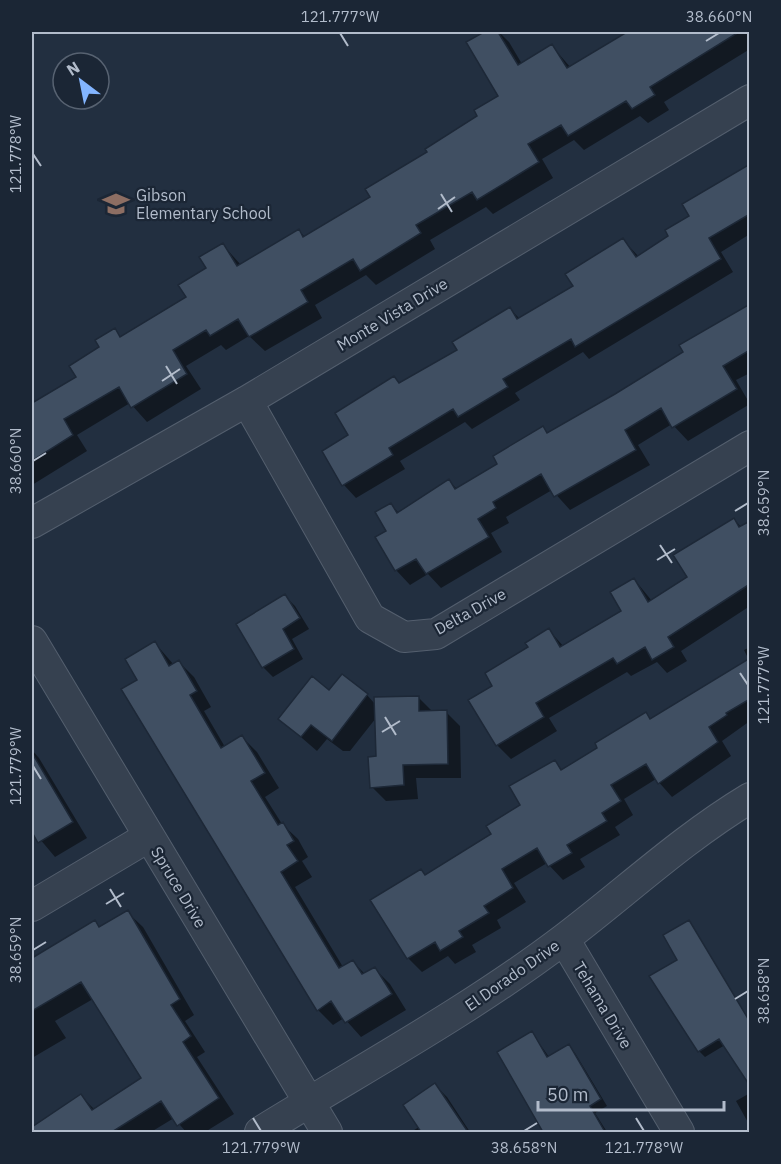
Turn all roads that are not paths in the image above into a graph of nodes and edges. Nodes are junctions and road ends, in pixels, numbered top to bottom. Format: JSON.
{"nodes":[{"id":1,"x":750,"y":100,"type":"edge"},
{"id":2,"x":247,"y":401,"type":"junction"},
{"id":3,"x":750,"y":446,"type":"edge"},
{"id":4,"x":32,"y":523,"type":"edge"},
{"id":5,"x":32,"y":640,"type":"edge"},
{"id":6,"x":750,"y":798,"type":"edge"},
{"id":7,"x":148,"y":837,"type":"junction"},
{"id":8,"x":32,"y":906,"type":"edge"},
{"id":9,"x":564,"y":939,"type":"junction"},
{"id":10,"x":308,"y":1103,"type":"junction"},
{"id":11,"x":260,"y":1132,"type":"edge"},
{"id":12,"x":327,"y":1132,"type":"edge"},
{"id":13,"x":679,"y":1132,"type":"edge"}],
"edges":[{"from":1,"to":2,"type":"street","name":"Monte Vista Drive"},
{"from":2,"to":3,"type":"street","name":"Delta Drive"},
{"from":2,"to":4,"type":"street","name":"Monte Vista Drive"},
{"from":5,"to":7,"type":"street","name":"Spruce Drive"},
{"from":6,"to":9,"type":"street","name":"El Dorado Drive"},
{"from":7,"to":8,"type":"street"},
{"from":7,"to":10,"type":"street","name":"Spruce Drive"},
{"from":9,"to":10,"type":"street","name":"El Dorado Drive"},
{"from":9,"to":13,"type":"street","name":"Tehama Drive"},
{"from":10,"to":11,"type":"street","name":"El Dorado Drive"},
{"from":10,"to":12,"type":"street","name":"Spruce Drive"}]}
